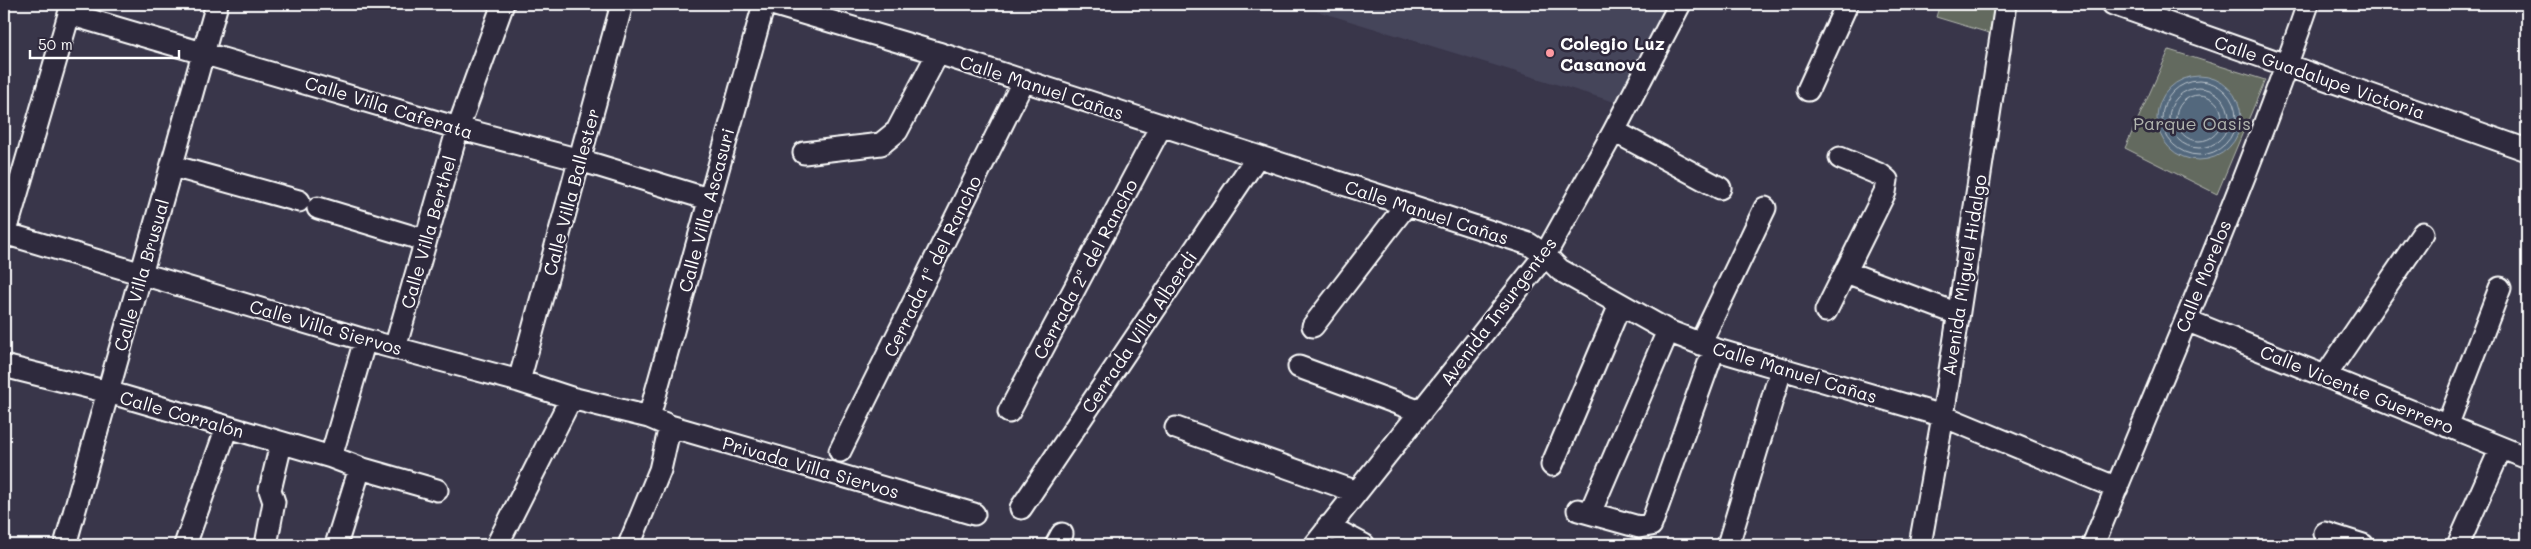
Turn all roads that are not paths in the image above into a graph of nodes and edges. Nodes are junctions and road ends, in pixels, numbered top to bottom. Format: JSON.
{"nodes":[{"id":1,"x":217,"y":4,"type":"edge"},
{"id":2,"x":503,"y":4,"type":"edge"},
{"id":3,"x":622,"y":4,"type":"edge"},
{"id":4,"x":764,"y":4,"type":"edge"},
{"id":5,"x":772,"y":4,"type":"edge"},
{"id":6,"x":1680,"y":4,"type":"edge"},
{"id":7,"x":1847,"y":4,"type":"edge"},
{"id":8,"x":2006,"y":4,"type":"edge"},
{"id":9,"x":2113,"y":4,"type":"edge"},
{"id":10,"x":2308,"y":4,"type":"edge"},
{"id":11,"x":801,"y":7,"type":"edge"},
{"id":12,"x":71,"y":9,"type":"edge"},
{"id":13,"x":203,"y":51,"type":"junction"},
{"id":14,"x":938,"y":52,"type":"junction"},
{"id":15,"x":2286,"y":66,"type":"junction"},
{"id":16,"x":1024,"y":80,"type":"junction"},
{"id":17,"x":1808,"y":90,"type":"dead end"},
{"id":18,"x":1161,"y":126,"type":"junction"},
{"id":19,"x":458,"y":128,"type":"junction"},
{"id":20,"x":1614,"y":131,"type":"junction"},
{"id":21,"x":2527,"y":150,"type":"edge"},
{"id":22,"x":804,"y":153,"type":"dead end"},
{"id":23,"x":1257,"y":157,"type":"junction"},
{"id":24,"x":1840,"y":158,"type":"dead end"},
{"id":25,"x":580,"y":160,"type":"junction"},
{"id":26,"x":172,"y":166,"type":"junction"},
{"id":27,"x":1720,"y":188,"type":"dead end"},
{"id":28,"x":708,"y":199,"type":"junction"},
{"id":29,"x":1406,"y":204,"type":"junction"},
{"id":30,"x":1765,"y":208,"type":"dead end"},
{"id":31,"x":2423,"y":233,"type":"dead end"},
{"id":32,"x":4,"y":235,"type":"edge"},
{"id":33,"x":424,"y":240,"type":"junction"},
{"id":34,"x":1545,"y":255,"type":"junction"},
{"id":35,"x":1846,"y":272,"type":"junction"},
{"id":36,"x":142,"y":273,"type":"junction"},
{"id":37,"x":2500,"y":288,"type":"dead end"},
{"id":38,"x":1620,"y":304,"type":"junction"},
{"id":39,"x":1826,"y":311,"type":"dead end"},
{"id":40,"x":1958,"y":314,"type":"junction"},
{"id":41,"x":2186,"y":320,"type":"junction"},
{"id":42,"x":1313,"y":326,"type":"dead end"},
{"id":43,"x":1668,"y":331,"type":"junction"},
{"id":44,"x":365,"y":340,"type":"junction"},
{"id":45,"x":1707,"y":346,"type":"junction"},
{"id":46,"x":395,"y":348,"type":"junction"},
{"id":47,"x":4,"y":366,"type":"edge"},
{"id":48,"x":1298,"y":366,"type":"dead end"},
{"id":49,"x":1781,"y":370,"type":"junction"},
{"id":50,"x":2326,"y":376,"type":"junction"},
{"id":51,"x":519,"y":381,"type":"junction"},
{"id":52,"x":108,"y":392,"type":"junction"},
{"id":53,"x":571,"y":398,"type":"junction"},
{"id":54,"x":1009,"y":412,"type":"dead end"},
{"id":55,"x":1421,"y":412,"type":"junction"},
{"id":56,"x":1943,"y":416,"type":"junction"},
{"id":57,"x":649,"y":417,"type":"junction"},
{"id":58,"x":670,"y":426,"type":"junction"},
{"id":59,"x":2447,"y":426,"type":"junction"},
{"id":60,"x":227,"y":427,"type":"junction"},
{"id":61,"x":1176,"y":428,"type":"dead end"},
{"id":62,"x":281,"y":444,"type":"junction"},
{"id":63,"x":2501,"y":448,"type":"junction"},
{"id":64,"x":840,"y":451,"type":"dead end"},
{"id":65,"x":331,"y":457,"type":"junction"},
{"id":66,"x":2527,"y":458,"type":"edge"},
{"id":67,"x":1552,"y":464,"type":"dead end"},
{"id":68,"x":360,"y":468,"type":"junction"},
{"id":69,"x":2116,"y":488,"type":"junction"},
{"id":70,"x":437,"y":490,"type":"dead end"},
{"id":71,"x":1356,"y":492,"type":"junction"},
{"id":72,"x":1021,"y":508,"type":"dead end"},
{"id":73,"x":974,"y":514,"type":"dead end"},
{"id":74,"x":1328,"y":526,"type":"junction"},
{"id":75,"x":2325,"y":533,"type":"dead end"},
{"id":76,"x":635,"y":544,"type":"edge"},
{"id":77,"x":65,"y":545,"type":"edge"},
{"id":78,"x":185,"y":545,"type":"edge"},
{"id":79,"x":266,"y":545,"type":"edge"},
{"id":80,"x":336,"y":545,"type":"edge"},
{"id":81,"x":498,"y":545,"type":"edge"},
{"id":82,"x":1315,"y":545,"type":"edge"},
{"id":83,"x":1364,"y":545,"type":"edge"},
{"id":84,"x":1728,"y":545,"type":"edge"},
{"id":85,"x":1920,"y":545,"type":"edge"},
{"id":86,"x":2093,"y":545,"type":"edge"},
{"id":87,"x":2363,"y":545,"type":"edge"},
{"id":88,"x":2458,"y":545,"type":"edge"}],
"edges":[{"from":1,"to":13,"type":"street","name":"Calle Villa Brusual"},
{"from":2,"to":19,"type":"street","name":"Calle Villa Berthel"},
{"from":3,"to":25,"type":"street","name":"Calle Villa Ballester"},
{"from":4,"to":28,"type":"street","name":"Calle Villa Ascasuri"},
{"from":5,"to":11,"type":"street","name":"Calle Manuel Cañas"},
{"from":6,"to":20,"type":"street","name":"Avenida Insurgentes"},
{"from":7,"to":17,"type":"street"},
{"from":8,"to":40,"type":"street","name":"Avenida Miguel Hidalgo"},
{"from":9,"to":15,"type":"street","name":"Calle Guadalupe Victoria"},
{"from":10,"to":15,"type":"street","name":"Calle Morelos"},
{"from":11,"to":14,"type":"street","name":"Calle Manuel Cañas"},
{"from":12,"to":13,"type":"street","name":"Calle Villa Caferata"},
{"from":12,"to":32,"type":"street","name":"Calle Villa Caferata"},
{"from":13,"to":19,"type":"street","name":"Calle Villa Caferata"},
{"from":13,"to":26,"type":"street","name":"Calle Villa Brusual"},
{"from":14,"to":16,"type":"street","name":"Calle Manuel Cañas"},
{"from":14,"to":22,"type":"street"},
{"from":15,"to":21,"type":"street","name":"Calle Guadalupe Victoria"},
{"from":15,"to":41,"type":"street","name":"Calle Morelos"},
{"from":16,"to":18,"type":"street","name":"Calle Manuel Cañas"},
{"from":16,"to":64,"type":"street","name":"Cerrada 1ª del Rancho"},
{"from":18,"to":23,"type":"street","name":"Calle Manuel Cañas"},
{"from":18,"to":54,"type":"street","name":"Cerrada 2ª del Rancho"},
{"from":19,"to":25,"type":"street","name":"Calle Villa Caferata"},
{"from":19,"to":33,"type":"street","name":"Calle Villa Berthel"},
{"from":20,"to":27,"type":"street"},
{"from":20,"to":34,"type":"street","name":"Avenida Insurgentes"},
{"from":23,"to":29,"type":"street","name":"Calle Manuel Cañas"},
{"from":23,"to":72,"type":"street","name":"Cerrada Villa Alberdi"},
{"from":24,"to":35,"type":"street"},
{"from":25,"to":28,"type":"street","name":"Calle Villa Caferata"},
{"from":25,"to":51,"type":"street","name":"Calle Villa Ballester"},
{"from":26,"to":33,"type":"street"},
{"from":26,"to":36,"type":"street","name":"Calle Villa Brusual"},
{"from":28,"to":57,"type":"street","name":"Calle Villa Ascasuri"},
{"from":29,"to":34,"type":"street","name":"Calle Manuel Cañas"},
{"from":29,"to":42,"type":"street"},
{"from":30,"to":45,"type":"street"},
{"from":31,"to":50,"type":"street"},
{"from":32,"to":36,"type":"street","name":"Calle Villa Siervos"},
{"from":33,"to":46,"type":"street","name":"Calle Villa Berthel"},
{"from":34,"to":38,"type":"street","name":"Calle Manuel Cañas"},
{"from":34,"to":55,"type":"street","name":"Avenida Insurgentes"},
{"from":35,"to":39,"type":"street"},
{"from":35,"to":40,"type":"street"},
{"from":36,"to":44,"type":"street","name":"Calle Villa Siervos"},
{"from":36,"to":52,"type":"street","name":"Calle Villa Brusual"},
{"from":37,"to":59,"type":"street"},
{"from":38,"to":43,"type":"street","name":"Calle Manuel Cañas"},
{"from":38,"to":67,"type":"street"},
{"from":40,"to":56,"type":"street","name":"Avenida Miguel Hidalgo"},
{"from":41,"to":50,"type":"street","name":"Calle Vicente Guerrero"},
{"from":41,"to":69,"type":"street","name":"Calle Morelos"},
{"from":43,"to":45,"type":"street","name":"Calle Manuel Cañas"},
{"from":43,"to":45,"type":"street"},
{"from":44,"to":46,"type":"street","name":"Calle Villa Siervos"},
{"from":44,"to":65,"type":"street"},
{"from":45,"to":49,"type":"street","name":"Calle Manuel Cañas"},
{"from":46,"to":51,"type":"street","name":"Calle Villa Siervos"},
{"from":47,"to":52,"type":"street","name":"Calle Corralón"},
{"from":48,"to":55,"type":"street"},
{"from":49,"to":56,"type":"street","name":"Calle Manuel Cañas"},
{"from":49,"to":84,"type":"street"},
{"from":50,"to":59,"type":"street","name":"Calle Vicente Guerrero"},
{"from":51,"to":53,"type":"street","name":"Calle Villa Siervos"},
{"from":52,"to":60,"type":"street","name":"Calle Corralón"},
{"from":52,"to":77,"type":"street","name":"Calle Villa Brusual"},
{"from":53,"to":57,"type":"street","name":"Calle Villa Siervos"},
{"from":53,"to":81,"type":"street"},
{"from":55,"to":71,"type":"street","name":"Avenida Insurgentes"},
{"from":56,"to":69,"type":"street","name":"Calle Manuel Cañas"},
{"from":56,"to":85,"type":"street","name":"Avenida Miguel Hidalgo"},
{"from":57,"to":58,"type":"street","name":"Privada Villa Siervos"},
{"from":58,"to":73,"type":"street","name":"Privada Villa Siervos"},
{"from":58,"to":76,"type":"street"},
{"from":59,"to":63,"type":"street","name":"Calle Vicente Guerrero"},
{"from":60,"to":62,"type":"street","name":"Calle Corralón"},
{"from":60,"to":78,"type":"street"},
{"from":61,"to":71,"type":"street"},
{"from":62,"to":65,"type":"street","name":"Calle Corralón"},
{"from":62,"to":79,"type":"street"},
{"from":63,"to":66,"type":"street","name":"Calle Vicente Guerrero"},
{"from":63,"to":88,"type":"street"},
{"from":65,"to":68,"type":"street","name":"Calle Corralón"},
{"from":68,"to":70,"type":"street","name":"Calle Corralón"},
{"from":68,"to":80,"type":"street"},
{"from":69,"to":86,"type":"street","name":"Calle Morelos"},
{"from":71,"to":74,"type":"street","name":"Avenida Insurgentes"},
{"from":74,"to":82,"type":"street","name":"Avenida Insurgentes"},
{"from":74,"to":83,"type":"street"},
{"from":75,"to":87,"type":"street"}]}
